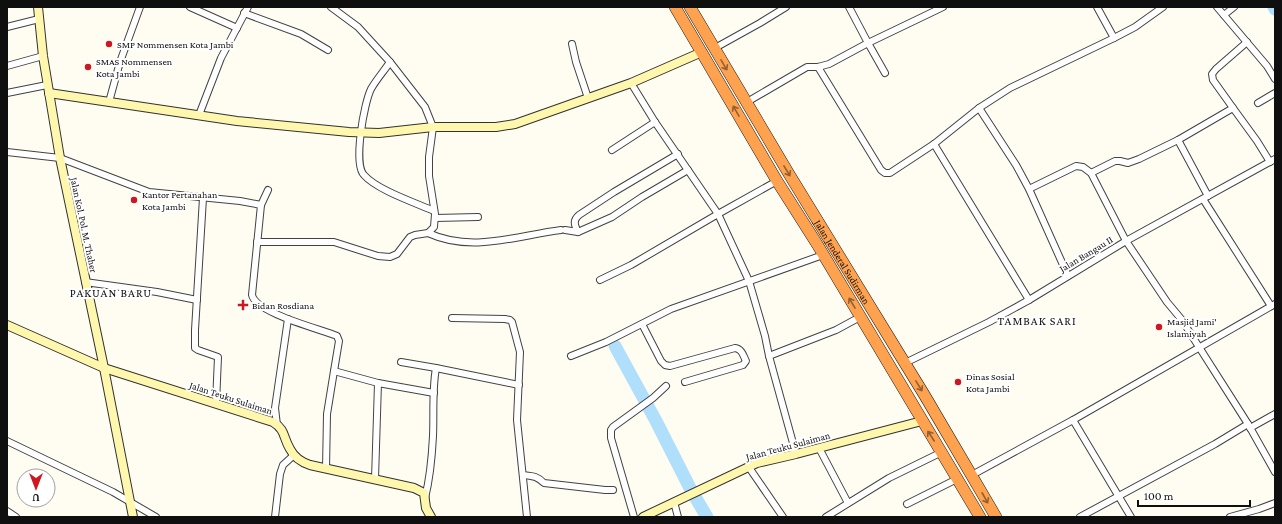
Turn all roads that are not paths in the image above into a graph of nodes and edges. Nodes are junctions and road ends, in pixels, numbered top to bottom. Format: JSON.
{"nodes":[{"id":1,"x":38,"y":7,"type":"edge"},
{"id":2,"x":140,"y":7,"type":"edge"},
{"id":3,"x":190,"y":7,"type":"edge"},
{"id":4,"x":248,"y":7,"type":"edge"},
{"id":5,"x":331,"y":7,"type":"edge"},
{"id":6,"x":675,"y":7,"type":"edge"},
{"id":7,"x":690,"y":7,"type":"edge"},
{"id":8,"x":786,"y":7,"type":"edge"},
{"id":9,"x":849,"y":7,"type":"edge"},
{"id":10,"x":943,"y":7,"type":"edge"},
{"id":11,"x":1097,"y":7,"type":"edge"},
{"id":12,"x":1163,"y":7,"type":"edge"},
{"id":13,"x":1217,"y":7,"type":"edge"},
{"id":14,"x":1234,"y":7,"type":"edge"},
{"id":15,"x":244,"y":14,"type":"junction"},
{"id":16,"x":1224,"y":15,"type":"junction"},
{"id":17,"x":39,"y":19,"type":"junction"},
{"id":18,"x":7,"y":27,"type":"edge"},
{"id":19,"x":237,"y":28,"type":"junction"},
{"id":20,"x":1114,"y":38,"type":"junction"},
{"id":21,"x":1247,"y":42,"type":"junction"},
{"id":22,"x":868,"y":43,"type":"junction"},
{"id":23,"x":572,"y":44,"type":"dead end"},
{"id":24,"x":714,"y":48,"type":"junction"},
{"id":25,"x":328,"y":50,"type":"dead end"},
{"id":26,"x":702,"y":52,"type":"junction"},
{"id":27,"x":43,"y":56,"type":"junction"},
{"id":28,"x":390,"y":62,"type":"junction"},
{"id":29,"x":7,"y":66,"type":"edge"},
{"id":30,"x":818,"y":67,"type":"junction"},
{"id":31,"x":885,"y":73,"type":"dead end"},
{"id":32,"x":1275,"y":79,"type":"edge"},
{"id":33,"x":631,"y":83,"type":"junction"},
{"id":34,"x":48,"y":89,"type":"junction"},
{"id":35,"x":7,"y":93,"type":"edge"},
{"id":36,"x":1275,"y":93,"type":"edge"},
{"id":37,"x":588,"y":98,"type":"junction"},
{"id":38,"x":109,"y":102,"type":"junction"},
{"id":39,"x":746,"y":102,"type":"junction"},
{"id":40,"x":1258,"y":103,"type":"dead end"},
{"id":41,"x":979,"y":108,"type":"junction"},
{"id":42,"x":1233,"y":108,"type":"junction"},
{"id":43,"x":199,"y":115,"type":"junction"},
{"id":44,"x":655,"y":122,"type":"junction"},
{"id":45,"x":433,"y":127,"type":"junction"},
{"id":46,"x":361,"y":132,"type":"junction"},
{"id":47,"x":768,"y":138,"type":"junction"},
{"id":48,"x":1178,"y":140,"type":"junction"},
{"id":49,"x":934,"y":144,"type":"junction"},
{"id":50,"x":756,"y":145,"type":"junction"},
{"id":51,"x":612,"y":150,"type":"dead end"},
{"id":52,"x":7,"y":152,"type":"edge"},
{"id":53,"x":678,"y":154,"type":"junction"},
{"id":54,"x":60,"y":158,"type":"junction"},
{"id":55,"x":1272,"y":160,"type":"edge"},
{"id":56,"x":688,"y":170,"type":"junction"},
{"id":57,"x":1091,"y":173,"type":"junction"},
{"id":58,"x":777,"y":181,"type":"junction"},
{"id":59,"x":1029,"y":189,"type":"junction"},
{"id":60,"x":268,"y":190,"type":"dead end"},
{"id":61,"x":203,"y":198,"type":"junction"},
{"id":62,"x":1206,"y":198,"type":"junction"},
{"id":63,"x":261,"y":205,"type":"junction"},
{"id":64,"x":434,"y":211,"type":"junction"},
{"id":65,"x":718,"y":214,"type":"junction"},
{"id":66,"x":478,"y":217,"type":"dead end"},
{"id":67,"x":435,"y":218,"type":"junction"},
{"id":68,"x":578,"y":232,"type":"junction"},
{"id":69,"x":428,"y":233,"type":"junction"},
{"id":70,"x":828,"y":237,"type":"junction"},
{"id":71,"x":257,"y":242,"type":"junction"},
{"id":72,"x":1126,"y":242,"type":"junction"},
{"id":73,"x":817,"y":244,"type":"junction"},
{"id":74,"x":823,"y":255,"type":"junction"},
{"id":75,"x":1068,"y":276,"type":"junction"},
{"id":76,"x":600,"y":280,"type":"dead end"},
{"id":77,"x":86,"y":282,"type":"junction"},
{"id":78,"x":749,"y":282,"type":"junction"},
{"id":79,"x":197,"y":300,"type":"junction"},
{"id":80,"x":1029,"y":300,"type":"junction"},
{"id":81,"x":1273,"y":305,"type":"edge"},
{"id":82,"x":452,"y":318,"type":"dead end"},
{"id":83,"x":860,"y":318,"type":"junction"},
{"id":84,"x":288,"y":319,"type":"junction"},
{"id":85,"x":642,"y":324,"type":"junction"},
{"id":86,"x":7,"y":325,"type":"edge"},
{"id":87,"x":884,"y":329,"type":"junction"},
{"id":88,"x":872,"y":337,"type":"junction"},
{"id":89,"x":1199,"y":348,"type":"junction"},
{"id":90,"x":571,"y":356,"type":"dead end"},
{"id":91,"x":769,"y":356,"type":"junction"},
{"id":92,"x":401,"y":362,"type":"dead end"},
{"id":93,"x":905,"y":363,"type":"junction"},
{"id":94,"x":104,"y":368,"type":"junction"},
{"id":95,"x":436,"y":368,"type":"junction"},
{"id":96,"x":334,"y":371,"type":"junction"},
{"id":97,"x":685,"y":382,"type":"dead end"},
{"id":98,"x":378,"y":383,"type":"junction"},
{"id":99,"x":519,"y":385,"type":"junction"},
{"id":100,"x":666,"y":386,"type":"dead end"},
{"id":101,"x":434,"y":393,"type":"junction"},
{"id":102,"x":216,"y":403,"type":"junction"},
{"id":103,"x":1275,"y":414,"type":"edge"},
{"id":104,"x":1073,"y":420,"type":"junction"},
{"id":105,"x":922,"y":422,"type":"junction"},
{"id":106,"x":277,"y":425,"type":"junction"},
{"id":107,"x":1249,"y":426,"type":"junction"},
{"id":108,"x":7,"y":441,"type":"edge"},
{"id":109,"x":819,"y":448,"type":"junction"},
{"id":110,"x":942,"y":452,"type":"junction"},
{"id":111,"x":796,"y":454,"type":"junction"},
{"id":112,"x":294,"y":455,"type":"junction"},
{"id":113,"x":748,"y":466,"type":"junction"},
{"id":114,"x":326,"y":469,"type":"junction"},
{"id":115,"x":1275,"y":472,"type":"edge"},
{"id":116,"x":523,"y":475,"type":"junction"},
{"id":117,"x":972,"y":475,"type":"junction"},
{"id":118,"x":375,"y":479,"type":"junction"},
{"id":119,"x":957,"y":479,"type":"junction"},
{"id":120,"x":613,"y":490,"type":"dead end"},
{"id":121,"x":1118,"y":496,"type":"junction"},
{"id":122,"x":425,"y":498,"type":"junction"},
{"id":123,"x":130,"y":502,"type":"junction"},
{"id":124,"x":674,"y":502,"type":"junction"},
{"id":125,"x":848,"y":503,"type":"junction"},
{"id":126,"x":1275,"y":503,"type":"edge"},
{"id":127,"x":907,"y":504,"type":"dead end"},
{"id":128,"x":7,"y":511,"type":"edge"},
{"id":129,"x":430,"y":516,"type":"edge"},
{"id":130,"x":16,"y":517,"type":"edge"},
{"id":131,"x":133,"y":517,"type":"edge"},
{"id":132,"x":156,"y":517,"type":"edge"},
{"id":133,"x":275,"y":517,"type":"edge"},
{"id":134,"x":527,"y":517,"type":"edge"},
{"id":135,"x":634,"y":517,"type":"edge"},
{"id":136,"x":642,"y":517,"type":"edge"},
{"id":137,"x":678,"y":517,"type":"edge"},
{"id":138,"x":783,"y":517,"type":"edge"},
{"id":139,"x":826,"y":517,"type":"edge"},
{"id":140,"x":980,"y":517,"type":"edge"},
{"id":141,"x":996,"y":517,"type":"edge"},
{"id":142,"x":1080,"y":517,"type":"edge"},
{"id":143,"x":1131,"y":517,"type":"edge"},
{"id":144,"x":1230,"y":517,"type":"edge"}],
"edges":[{"from":1,"to":17,"type":"street","name":"Jalan Kol. Pol. M. Thaher"},
{"from":2,"to":38,"type":"street"},
{"from":3,"to":19,"type":"street"},
{"from":4,"to":15,"type":"street"},
{"from":5,"to":28,"type":"street"},
{"from":6,"to":26,"type":"highway","name":"Jalan Jenderal Sudirman"},
{"from":7,"to":24,"type":"highway","name":"Jalan Jenderal Sudirman"},
{"from":8,"to":24,"type":"street"},
{"from":9,"to":22,"type":"street"},
{"from":10,"to":22,"type":"street"},
{"from":11,"to":20,"type":"street"},
{"from":12,"to":20,"type":"street"},
{"from":13,"to":16,"type":"street"},
{"from":14,"to":16,"type":"street"},
{"from":15,"to":19,"type":"street"},
{"from":15,"to":25,"type":"street"},
{"from":16,"to":21,"type":"street"},
{"from":17,"to":18,"type":"street"},
{"from":17,"to":27,"type":"street","name":"Jalan Kol. Pol. M. Thaher"},
{"from":19,"to":43,"type":"street"},
{"from":20,"to":41,"type":"street"},
{"from":21,"to":32,"type":"street"},
{"from":21,"to":42,"type":"street"},
{"from":22,"to":30,"type":"street"},
{"from":22,"to":31,"type":"street"},
{"from":23,"to":37,"type":"street"},
{"from":24,"to":39,"type":"highway","name":"Jalan Jenderal Sudirman","one_way":true},
{"from":26,"to":33,"type":"street"},
{"from":50,"to":26,"type":"highway","name":"Jalan Jenderal Sudirman","one_way":true},
{"from":27,"to":29,"type":"street"},
{"from":27,"to":34,"type":"street","name":"Jalan Kol. Pol. M. Thaher"},
{"from":28,"to":45,"type":"street"},
{"from":28,"to":46,"type":"street"},
{"from":30,"to":39,"type":"street"},
{"from":30,"to":49,"type":"street"},
{"from":33,"to":37,"type":"street"},
{"from":33,"to":44,"type":"street"},
{"from":34,"to":35,"type":"street"},
{"from":34,"to":38,"type":"street"},
{"from":34,"to":54,"type":"street","name":"Jalan Kol. Pol. M. Thaher"},
{"from":36,"to":40,"type":"street"},
{"from":37,"to":45,"type":"street"},
{"from":38,"to":43,"type":"street"},
{"from":39,"to":47,"type":"highway","name":"Jalan Jenderal Sudirman"},
{"from":41,"to":49,"type":"street"},
{"from":41,"to":59,"type":"street"},
{"from":42,"to":48,"type":"street"},
{"from":42,"to":55,"type":"street"},
{"from":43,"to":46,"type":"street"},
{"from":44,"to":51,"type":"street"},
{"from":44,"to":53,"type":"street"},
{"from":45,"to":46,"type":"street"},
{"from":45,"to":64,"type":"street"},
{"from":46,"to":64,"type":"street"},
{"from":47,"to":50,"type":"highway"},
{"from":47,"to":70,"type":"highway","name":"Jalan Jenderal Sudirman","one_way":true},
{"from":48,"to":57,"type":"street"},
{"from":48,"to":62,"type":"street"},
{"from":49,"to":80,"type":"street"},
{"from":50,"to":58,"type":"highway","name":"Jalan Jenderal Sudirman"},
{"from":52,"to":54,"type":"street"},
{"from":53,"to":56,"type":"street"},
{"from":53,"to":68,"type":"street"},
{"from":54,"to":61,"type":"street"},
{"from":54,"to":77,"type":"street","name":"Jalan Kol. Pol. M. Thaher"},
{"from":55,"to":62,"type":"street","name":"Jalan Bangau II"},
{"from":56,"to":65,"type":"street"},
{"from":56,"to":68,"type":"street"},
{"from":57,"to":59,"type":"street"},
{"from":57,"to":72,"type":"street"},
{"from":58,"to":65,"type":"street"},
{"from":58,"to":73,"type":"highway","name":"Jalan Jenderal Sudirman"},
{"from":59,"to":75,"type":"street"},
{"from":60,"to":63,"type":"street"},
{"from":61,"to":63,"type":"street"},
{"from":61,"to":79,"type":"street"},
{"from":62,"to":72,"type":"street","name":"Jalan Bangau II"},
{"from":62,"to":81,"type":"street"},
{"from":63,"to":71,"type":"street"},
{"from":64,"to":67,"type":"street"},
{"from":65,"to":76,"type":"street"},
{"from":65,"to":78,"type":"street"},
{"from":66,"to":67,"type":"street"},
{"from":67,"to":69,"type":"street"},
{"from":68,"to":69,"type":"street"},
{"from":69,"to":71,"type":"street"},
{"from":70,"to":73,"type":"highway"},
{"from":70,"to":87,"type":"highway","name":"Jalan Jenderal Sudirman"},
{"from":71,"to":84,"type":"street"},
{"from":72,"to":75,"type":"street","name":"Jalan Bangau II"},
{"from":72,"to":89,"type":"street"},
{"from":73,"to":74,"type":"highway","name":"Jalan Jenderal Sudirman"},
{"from":74,"to":78,"type":"street"},
{"from":83,"to":74,"type":"highway","name":"Jalan Jenderal Sudirman","one_way":true},
{"from":75,"to":80,"type":"street","name":"Jalan Bangau II"},
{"from":77,"to":79,"type":"street"},
{"from":77,"to":94,"type":"street","name":"Jalan Kol. Pol. M. Thaher"},
{"from":78,"to":85,"type":"street"},
{"from":78,"to":91,"type":"street"},
{"from":79,"to":102,"type":"street"},
{"from":80,"to":93,"type":"street","name":"Jalan Bangau II"},
{"from":81,"to":89,"type":"street"},
{"from":82,"to":99,"type":"street"},
{"from":83,"to":88,"type":"highway","name":"Jalan Jenderal Sudirman"},
{"from":83,"to":91,"type":"street"},
{"from":84,"to":96,"type":"street"},
{"from":84,"to":106,"type":"street"},
{"from":85,"to":90,"type":"street"},
{"from":85,"to":97,"type":"street"},
{"from":86,"to":94,"type":"street","name":"Jalan Teuku Sulaiman"},
{"from":87,"to":88,"type":"highway"},
{"from":87,"to":93,"type":"highway","name":"Jalan Jenderal Sudirman"},
{"from":88,"to":105,"type":"highway","name":"Jalan Jenderal Sudirman"},
{"from":89,"to":104,"type":"street"},
{"from":89,"to":107,"type":"street"},
{"from":91,"to":111,"type":"street"},
{"from":92,"to":95,"type":"street"},
{"from":93,"to":117,"type":"highway","name":"Jalan Jenderal Sudirman","one_way":true},
{"from":94,"to":102,"type":"street","name":"Jalan Teuku Sulaiman"},
{"from":94,"to":123,"type":"street","name":"Jalan Kol. Pol. M. Thaher"},
{"from":95,"to":99,"type":"street"},
{"from":95,"to":101,"type":"street"},
{"from":96,"to":98,"type":"street"},
{"from":96,"to":114,"type":"street"},
{"from":98,"to":101,"type":"street"},
{"from":98,"to":118,"type":"street"},
{"from":99,"to":116,"type":"street"},
{"from":100,"to":135,"type":"street"},
{"from":101,"to":122,"type":"street"},
{"from":102,"to":106,"type":"street","name":"Jalan Teuku Sulaiman"},
{"from":103,"to":107,"type":"street"},
{"from":104,"to":117,"type":"street"},
{"from":104,"to":121,"type":"street"},
{"from":105,"to":109,"type":"street","name":"Jalan Teuku Sulaiman"},
{"from":110,"to":105,"type":"highway","name":"Jalan Jenderal Sudirman","one_way":true},
{"from":106,"to":112,"type":"street","name":"Jalan Teuku Sulaiman"},
{"from":107,"to":115,"type":"street"},
{"from":107,"to":121,"type":"street"},
{"from":108,"to":123,"type":"street"},
{"from":109,"to":111,"type":"street","name":"Jalan Teuku Sulaiman"},
{"from":109,"to":125,"type":"street"},
{"from":110,"to":119,"type":"highway","name":"Jalan Jenderal Sudirman"},
{"from":110,"to":125,"type":"street"},
{"from":111,"to":113,"type":"street","name":"Jalan Teuku Sulaiman"},
{"from":112,"to":114,"type":"street"},
{"from":112,"to":133,"type":"street"},
{"from":113,"to":124,"type":"street","name":"Jalan Teuku Sulaiman"},
{"from":113,"to":138,"type":"street"},
{"from":114,"to":118,"type":"street"},
{"from":116,"to":120,"type":"street"},
{"from":116,"to":134,"type":"street"},
{"from":117,"to":141,"type":"highway","name":"Jalan Jenderal Sudirman","one_way":true},
{"from":118,"to":122,"type":"street"},
{"from":119,"to":127,"type":"street"},
{"from":119,"to":140,"type":"highway","name":"Jalan Jenderal Sudirman"},
{"from":121,"to":142,"type":"street"},
{"from":121,"to":143,"type":"street"},
{"from":122,"to":129,"type":"street"},
{"from":123,"to":131,"type":"street","name":"Jalan Kol. Pol. M. Thaher"},
{"from":123,"to":132,"type":"street"},
{"from":124,"to":136,"type":"street","name":"Jalan Teuku Sulaiman"},
{"from":124,"to":137,"type":"street"},
{"from":125,"to":139,"type":"street"},
{"from":126,"to":144,"type":"street"},
{"from":128,"to":130,"type":"street"}]}
